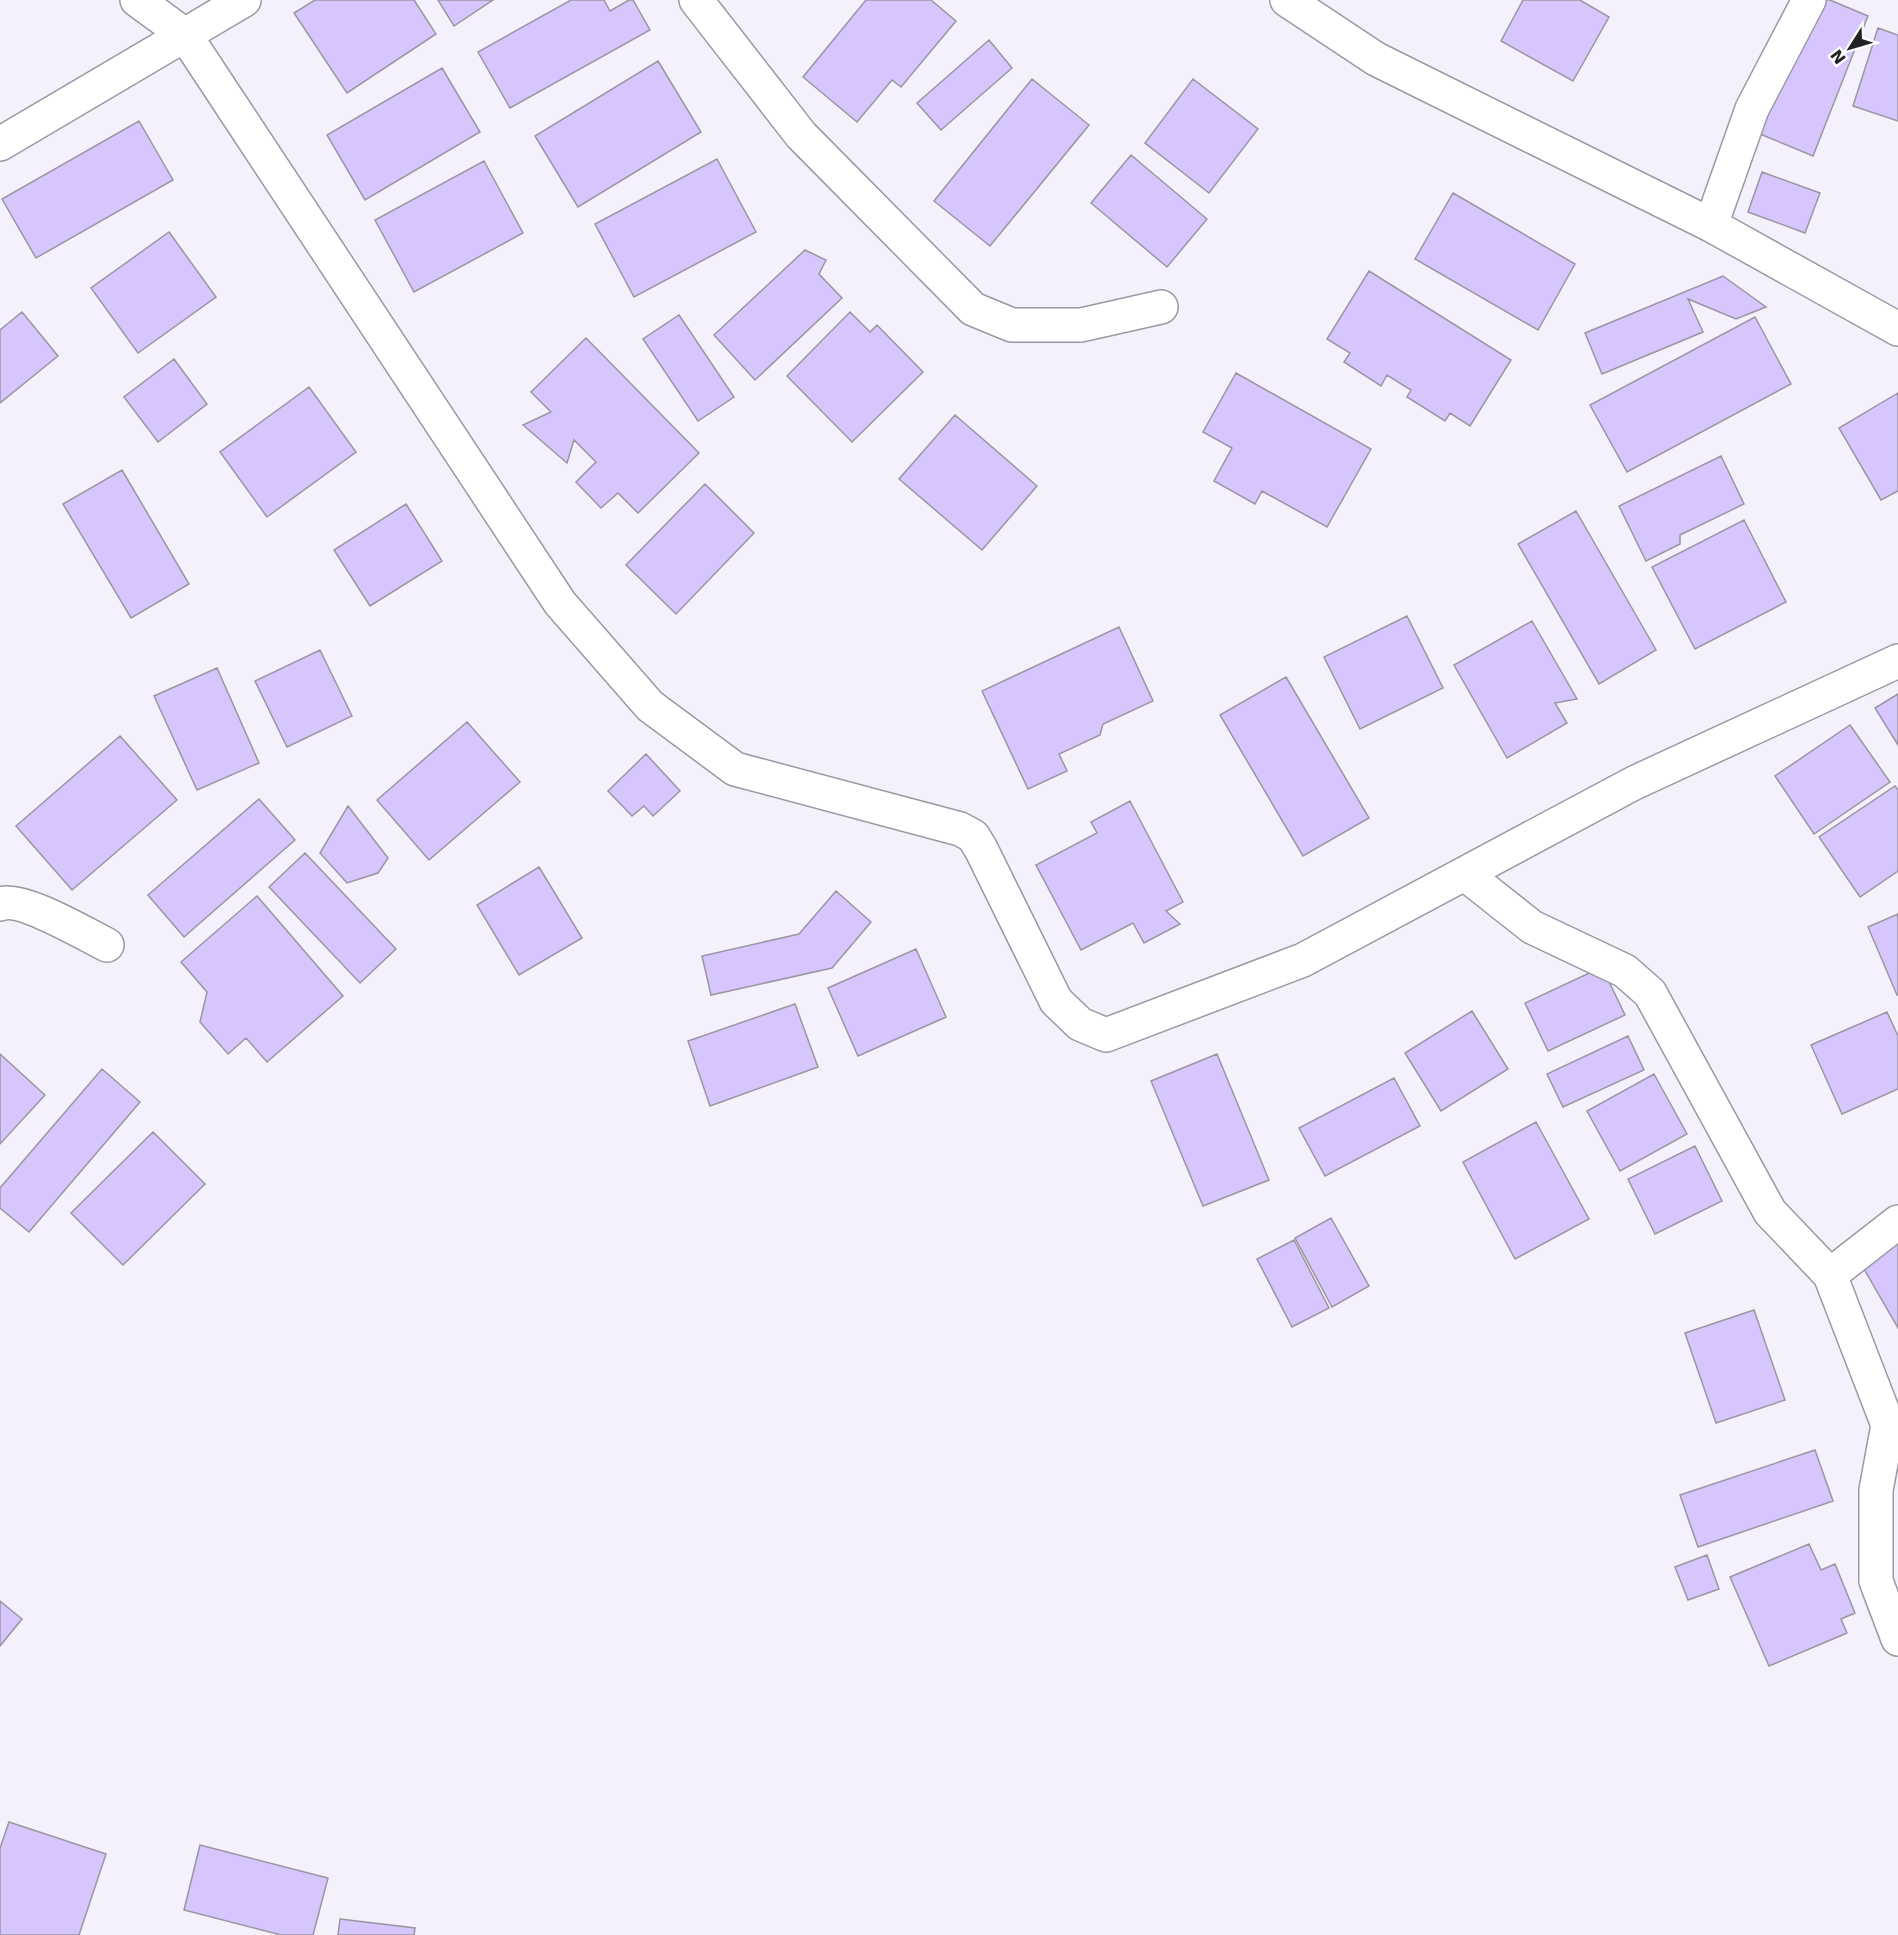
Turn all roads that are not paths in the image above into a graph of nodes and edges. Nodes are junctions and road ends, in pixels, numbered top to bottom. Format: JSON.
{"nodes":[{"id":1,"x":137,"y":0,"type":"edge"},
{"id":2,"x":244,"y":0,"type":"edge"},
{"id":3,"x":696,"y":0,"type":"edge"},
{"id":4,"x":1287,"y":0,"type":"edge"},
{"id":5,"x":1809,"y":0,"type":"edge"},
{"id":6,"x":184,"y":35,"type":"junction"},
{"id":7,"x":0,"y":144,"type":"edge"},
{"id":8,"x":1711,"y":225,"type":"junction"},
{"id":9,"x":1161,"y":307,"type":"dead end"},
{"id":10,"x":1898,"y":329,"type":"edge"},
{"id":11,"x":1898,"y":660,"type":"edge"},
{"id":12,"x":1465,"y":874,"type":"junction"},
{"id":13,"x":0,"y":904,"type":"edge"},
{"id":14,"x":107,"y":945,"type":"dead end"},
{"id":15,"x":1898,"y":1222,"type":"edge"},
{"id":16,"x":1830,"y":1275,"type":"junction"},
{"id":17,"x":1898,"y":1639,"type":"edge"}],
"edges":[{"from":1,"to":6,"type":"street"},
{"from":2,"to":6,"type":"street"},
{"from":3,"to":9,"type":"street"},
{"from":4,"to":8,"type":"street"},
{"from":5,"to":8,"type":"street"},
{"from":6,"to":7,"type":"street"},
{"from":6,"to":12,"type":"street"},
{"from":8,"to":10,"type":"street"},
{"from":11,"to":12,"type":"street"},
{"from":12,"to":16,"type":"street"},
{"from":13,"to":14,"type":"street"},
{"from":15,"to":16,"type":"street"},
{"from":16,"to":17,"type":"street"}]}
